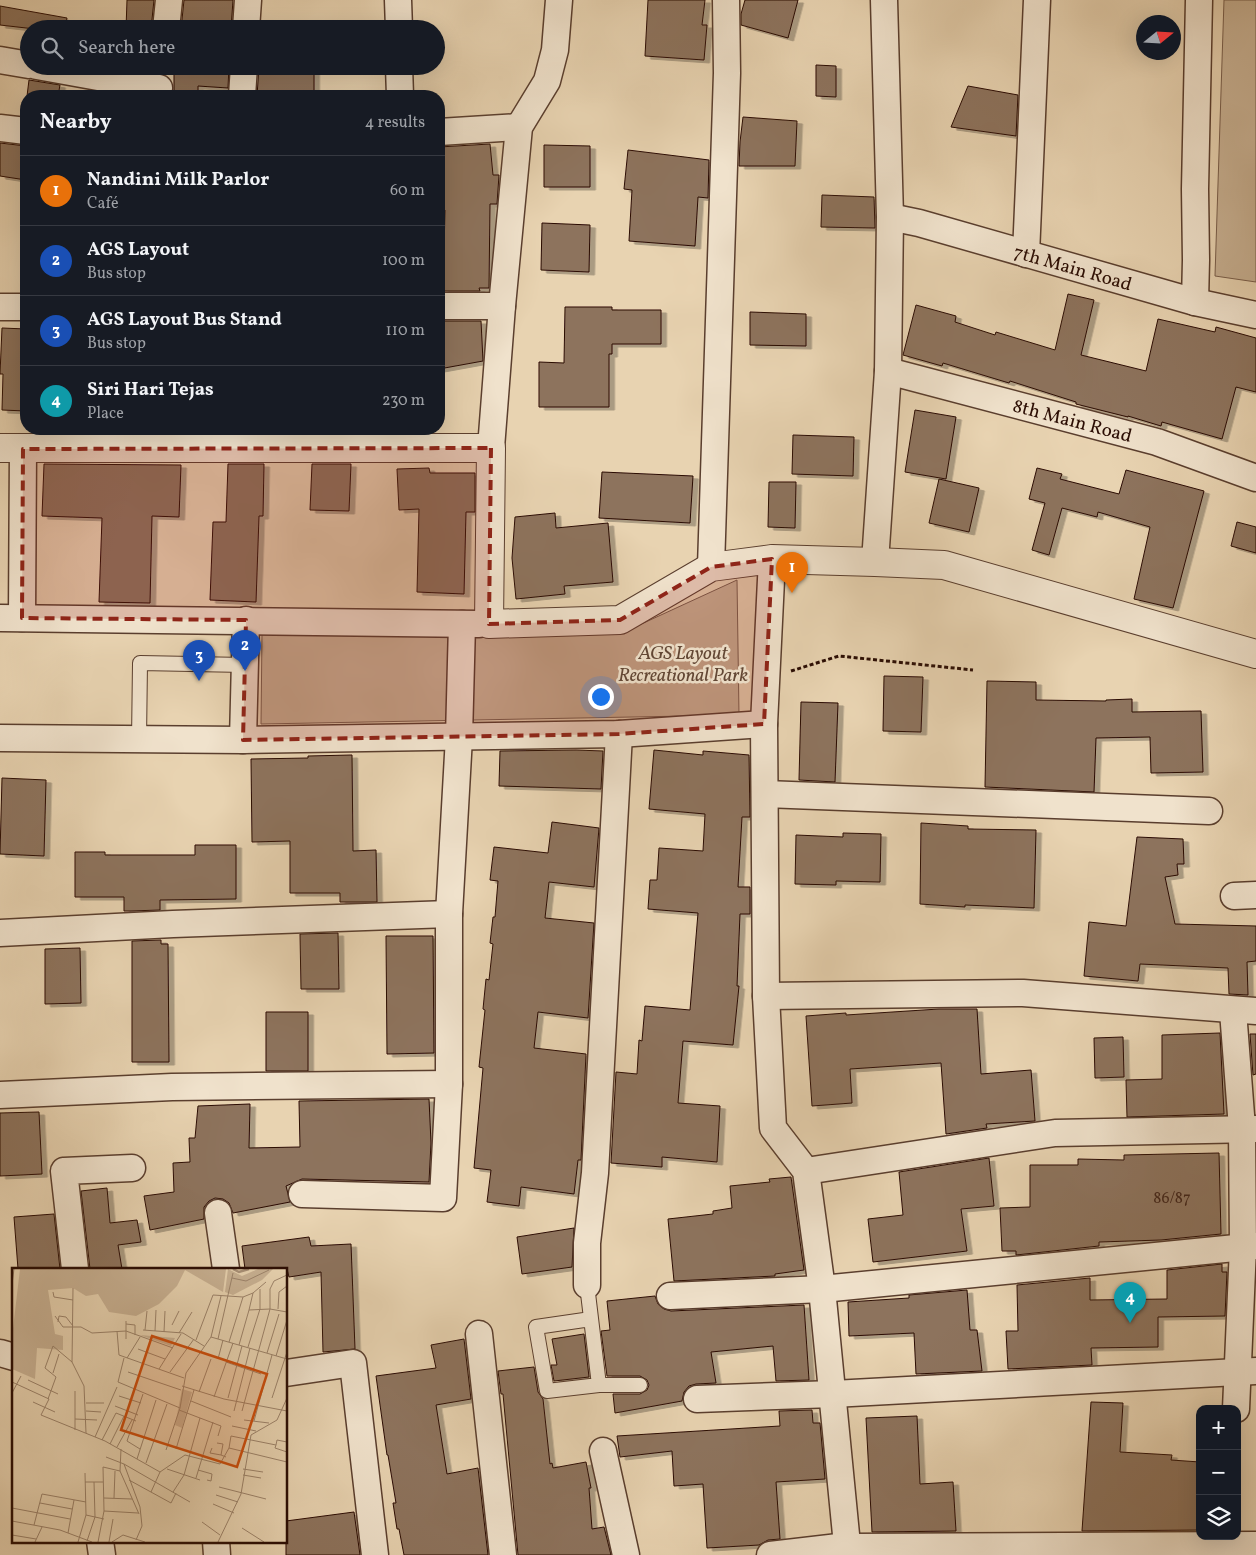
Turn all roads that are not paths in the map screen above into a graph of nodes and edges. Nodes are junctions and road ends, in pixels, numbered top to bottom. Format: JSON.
{"nodes":[{"id":1,"x":169,"y":0,"type":"edge"},
{"id":2,"x":248,"y":0,"type":"edge"},
{"id":3,"x":398,"y":0,"type":"edge"},
{"id":4,"x":559,"y":0,"type":"edge"},
{"id":5,"x":726,"y":0,"type":"edge"},
{"id":6,"x":884,"y":0,"type":"edge"},
{"id":7,"x":1037,"y":0,"type":"edge"},
{"id":8,"x":1199,"y":0,"type":"edge"},
{"id":9,"x":167,"y":20,"type":"edge"},
{"id":10,"x":247,"y":20,"type":"edge"},
{"id":11,"x":399,"y":20,"type":"edge"},
{"id":12,"x":0,"y":60,"type":"edge"},
{"id":13,"x":20,"y":63,"type":"edge"},
{"id":14,"x":98,"y":75,"type":"edge"},
{"id":15,"x":243,"y":75,"type":"edge"},
{"id":16,"x":399,"y":75,"type":"edge"},
{"id":17,"x":160,"y":84,"type":"edge"},
{"id":18,"x":242,"y":90,"type":"edge"},
{"id":19,"x":400,"y":90,"type":"edge"},
{"id":20,"x":519,"y":126,"type":"junction"},
{"id":21,"x":0,"y":128,"type":"edge"},
{"id":22,"x":20,"y":130,"type":"edge"},
{"id":23,"x":445,"y":132,"type":"edge"},
{"id":24,"x":890,"y":217,"type":"junction"},
{"id":25,"x":1026,"y":254,"type":"junction"},
{"id":26,"x":1195,"y":302,"type":"junction"},
{"id":27,"x":445,"y":306,"type":"edge"},
{"id":28,"x":502,"y":306,"type":"junction"},
{"id":29,"x":0,"y":307,"type":"edge"},
{"id":30,"x":20,"y":307,"type":"edge"},
{"id":31,"x":1256,"y":315,"type":"edge"},
{"id":32,"x":888,"y":370,"type":"junction"},
{"id":33,"x":492,"y":448,"type":"junction"},
{"id":34,"x":11,"y":449,"type":"edge"},
{"id":35,"x":1256,"y":478,"type":"edge"},
{"id":36,"x":772,"y":559,"type":"junction"},
{"id":37,"x":876,"y":562,"type":"junction"},
{"id":38,"x":711,"y":567,"type":"junction"},
{"id":39,"x":11,"y":618,"type":"edge"},
{"id":40,"x":246,"y":620,"type":"junction"},
{"id":41,"x":462,"y":624,"type":"junction"},
{"id":42,"x":489,"y":624,"type":"junction"},
{"id":43,"x":1256,"y":654,"type":"edge"},
{"id":44,"x":245,"y":664,"type":"junction"},
{"id":45,"x":764,"y":724,"type":"junction"},
{"id":46,"x":619,"y":734,"type":"junction"},
{"id":47,"x":459,"y":737,"type":"junction"},
{"id":48,"x":0,"y":738,"type":"edge"},
{"id":49,"x":139,"y":740,"type":"junction"},
{"id":50,"x":243,"y":740,"type":"junction"},
{"id":51,"x":764,"y":794,"type":"junction"},
{"id":52,"x":1208,"y":811,"type":"dead end"},
{"id":53,"x":449,"y":914,"type":"junction"},
{"id":54,"x":0,"y":933,"type":"edge"},
{"id":55,"x":766,"y":996,"type":"junction"},
{"id":56,"x":1245,"y":1011,"type":"edge"},
{"id":57,"x":449,"y":1084,"type":"junction"},
{"id":58,"x":0,"y":1095,"type":"edge"},
{"id":59,"x":1249,"y":1129,"type":"edge"},
{"id":60,"x":132,"y":1168,"type":"dead end"},
{"id":61,"x":806,"y":1171,"type":"junction"},
{"id":62,"x":302,"y":1194,"type":"dead end"},
{"id":63,"x":218,"y":1212,"type":"dead end"},
{"id":64,"x":1250,"y":1246,"type":"edge"},
{"id":65,"x":75,"y":1268,"type":"edge"},
{"id":66,"x":226,"y":1268,"type":"edge"},
{"id":67,"x":587,"y":1285,"type":"joint"},
{"id":68,"x":822,"y":1289,"type":"junction"},
{"id":69,"x":670,"y":1296,"type":"dead end"},
{"id":70,"x":590,"y":1319,"type":"junction"},
{"id":71,"x":479,"y":1334,"type":"dead end"},
{"id":72,"x":1246,"y":1371,"type":"edge"},
{"id":73,"x":288,"y":1373,"type":"edge"},
{"id":74,"x":600,"y":1385,"type":"junction"},
{"id":75,"x":640,"y":1385,"type":"dead end"},
{"id":76,"x":833,"y":1394,"type":"junction"},
{"id":77,"x":697,"y":1399,"type":"dead end"},
{"id":78,"x":1237,"y":1405,"type":"edge"},
{"id":79,"x":603,"y":1451,"type":"dead end"},
{"id":80,"x":100,"y":1542,"type":"edge"},
{"id":81,"x":216,"y":1542,"type":"edge"},
{"id":82,"x":1256,"y":1545,"type":"edge"},
{"id":83,"x":848,"y":1550,"type":"edge"},
{"id":84,"x":102,"y":1555,"type":"edge"},
{"id":85,"x":217,"y":1555,"type":"edge"},
{"id":86,"x":375,"y":1555,"type":"edge"},
{"id":87,"x":503,"y":1555,"type":"edge"},
{"id":88,"x":626,"y":1555,"type":"edge"},
{"id":89,"x":770,"y":1555,"type":"edge"}],
"edges":[{"from":1,"to":9,"type":"street"},
{"from":2,"to":10,"type":"street"},
{"from":3,"to":11,"type":"street"},
{"from":4,"to":20,"type":"street"},
{"from":5,"to":38,"type":"street"},
{"from":6,"to":24,"type":"street"},
{"from":7,"to":25,"type":"street"},
{"from":8,"to":26,"type":"street"},
{"from":12,"to":13,"type":"street"},
{"from":14,"to":17,"type":"street"},
{"from":15,"to":18,"type":"street"},
{"from":16,"to":19,"type":"street"},
{"from":20,"to":23,"type":"street"},
{"from":20,"to":28,"type":"street"},
{"from":21,"to":22,"type":"street"},
{"from":24,"to":25,"type":"street","name":"7th Main Road"},
{"from":24,"to":32,"type":"street"},
{"from":25,"to":26,"type":"street","name":"7th Main Road"},
{"from":26,"to":31,"type":"street","name":"7th Main Road"},
{"from":27,"to":28,"type":"street"},
{"from":28,"to":33,"type":"street"},
{"from":29,"to":30,"type":"street"},
{"from":32,"to":35,"type":"street","name":"8th Main Road"},
{"from":32,"to":37,"type":"street"},
{"from":33,"to":34,"type":"street"},
{"from":33,"to":42,"type":"street"},
{"from":34,"to":39,"type":"street"},
{"from":36,"to":37,"type":"street"},
{"from":36,"to":38,"type":"street"},
{"from":36,"to":45,"type":"street"},
{"from":37,"to":43,"type":"street"},
{"from":38,"to":42,"type":"street"},
{"from":39,"to":40,"type":"street"},
{"from":40,"to":41,"type":"street"},
{"from":40,"to":44,"type":"street"},
{"from":41,"to":42,"type":"street"},
{"from":41,"to":47,"type":"street"},
{"from":44,"to":49,"type":"lane"},
{"from":44,"to":50,"type":"street"},
{"from":45,"to":46,"type":"street"},
{"from":45,"to":51,"type":"street"},
{"from":46,"to":47,"type":"street"},
{"from":46,"to":67,"type":"street"},
{"from":47,"to":50,"type":"street"},
{"from":47,"to":53,"type":"street"},
{"from":48,"to":49,"type":"street"},
{"from":49,"to":50,"type":"street"},
{"from":51,"to":52,"type":"street"},
{"from":51,"to":55,"type":"street"},
{"from":53,"to":54,"type":"street"},
{"from":53,"to":57,"type":"street"},
{"from":55,"to":56,"type":"street"},
{"from":55,"to":61,"type":"street"},
{"from":56,"to":59,"type":"street"},
{"from":57,"to":58,"type":"street"},
{"from":57,"to":62,"type":"street"},
{"from":59,"to":61,"type":"street"},
{"from":59,"to":64,"type":"street"},
{"from":60,"to":65,"type":"street"},
{"from":61,"to":68,"type":"street"},
{"from":63,"to":66,"type":"street"},
{"from":64,"to":68,"type":"street"},
{"from":64,"to":72,"type":"street"},
{"from":67,"to":70,"type":"lane"},
{"from":68,"to":69,"type":"street"},
{"from":68,"to":76,"type":"street"},
{"from":70,"to":74,"type":"lane"},
{"from":70,"to":74,"type":"lane"},
{"from":71,"to":87,"type":"street"},
{"from":72,"to":76,"type":"street"},
{"from":72,"to":78,"type":"street"},
{"from":73,"to":86,"type":"street"},
{"from":74,"to":75,"type":"lane"},
{"from":76,"to":77,"type":"street"},
{"from":76,"to":83,"type":"street"},
{"from":79,"to":88,"type":"street"},
{"from":80,"to":84,"type":"street"},
{"from":81,"to":85,"type":"street"},
{"from":82,"to":83,"type":"street"},
{"from":83,"to":89,"type":"street"}]}
